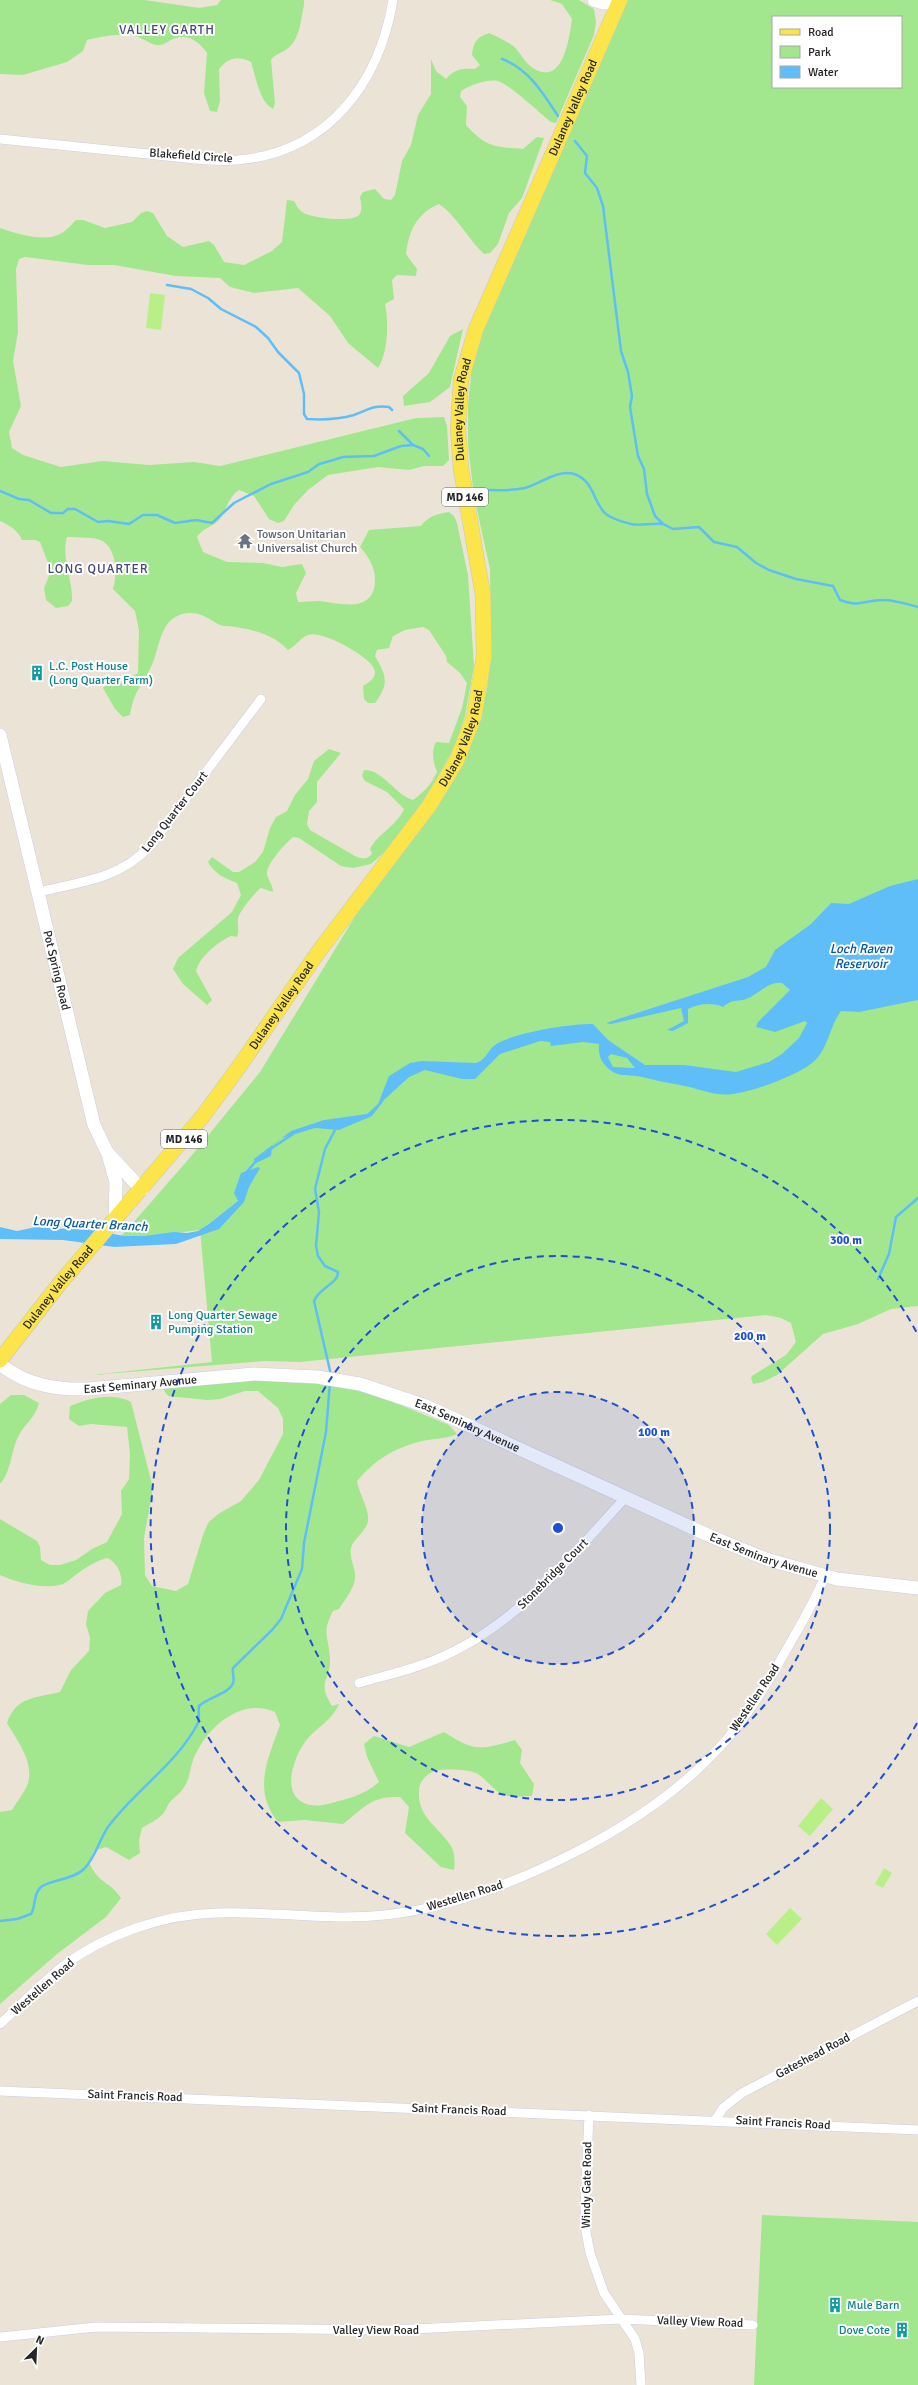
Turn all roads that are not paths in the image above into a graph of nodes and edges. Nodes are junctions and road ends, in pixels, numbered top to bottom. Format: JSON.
{"nodes":[{"id":1,"x":393,"y":0,"type":"edge"},
{"id":2,"x":594,"y":0,"type":"edge"},
{"id":3,"x":618,"y":1,"type":"edge"},
{"id":4,"x":0,"y":139,"type":"edge"},
{"id":5,"x":261,"y":699,"type":"dead end"},
{"id":6,"x":0,"y":736,"type":"edge"},
{"id":7,"x":38,"y":892,"type":"junction"},
{"id":8,"x":107,"y":1152,"type":"junction"},
{"id":9,"x":142,"y":1190,"type":"junction"},
{"id":10,"x":115,"y":1220,"type":"junction"},
{"id":11,"x":0,"y":1360,"type":"edge"},
{"id":12,"x":0,"y":1364,"type":"edge"},
{"id":13,"x":626,"y":1497,"type":"junction"},
{"id":14,"x":825,"y":1576,"type":"junction"},
{"id":15,"x":918,"y":1588,"type":"edge"},
{"id":16,"x":360,"y":1683,"type":"dead end"},
{"id":17,"x":918,"y":2001,"type":"edge"},
{"id":18,"x":0,"y":2024,"type":"edge"},
{"id":19,"x":0,"y":2091,"type":"edge"},
{"id":20,"x":589,"y":2115,"type":"junction"},
{"id":21,"x":716,"y":2119,"type":"junction"},
{"id":22,"x":918,"y":2130,"type":"edge"},
{"id":23,"x":621,"y":2319,"type":"junction"},
{"id":24,"x":753,"y":2325,"type":"dead end"},
{"id":25,"x":0,"y":2337,"type":"edge"},
{"id":26,"x":641,"y":2385,"type":"edge"}],
"edges":[{"from":1,"to":4,"type":"street","name":"Blakefield Circle"},
{"from":2,"to":3,"type":"street"},
{"from":3,"to":9,"type":"main road","name":"Dulaney Valley Road","number":"MD 146"},
{"from":5,"to":7,"type":"street","name":"Long Quarter Court"},
{"from":6,"to":7,"type":"street","name":"Pot Spring Road"},
{"from":7,"to":8,"type":"street","name":"Pot Spring Road"},
{"from":8,"to":9,"type":"street","name":"Pot Spring Road"},
{"from":8,"to":10,"type":"street"},
{"from":9,"to":10,"type":"main road","name":"Dulaney Valley Road","number":"MD 146"},
{"from":10,"to":11,"type":"main road","name":"Dulaney Valley Road","number":"MD 146"},
{"from":12,"to":13,"type":"street","name":"East Seminary Avenue"},
{"from":13,"to":14,"type":"street","name":"East Seminary Avenue"},
{"from":13,"to":16,"type":"street","name":"Stonebridge Court"},
{"from":14,"to":15,"type":"street","name":"East Seminary Avenue"},
{"from":14,"to":18,"type":"street","name":"Westellen Road"},
{"from":17,"to":21,"type":"street","name":"Gateshead Road"},
{"from":19,"to":20,"type":"street","name":"Saint Francis Road"},
{"from":20,"to":21,"type":"street","name":"Saint Francis Road"},
{"from":20,"to":23,"type":"street","name":"Windy Gate Road"},
{"from":21,"to":22,"type":"street","name":"Saint Francis Road"},
{"from":23,"to":24,"type":"street","name":"Valley View Road"},
{"from":23,"to":25,"type":"street","name":"Valley View Road"},
{"from":23,"to":26,"type":"street","name":"Windy Gate Road"}]}
